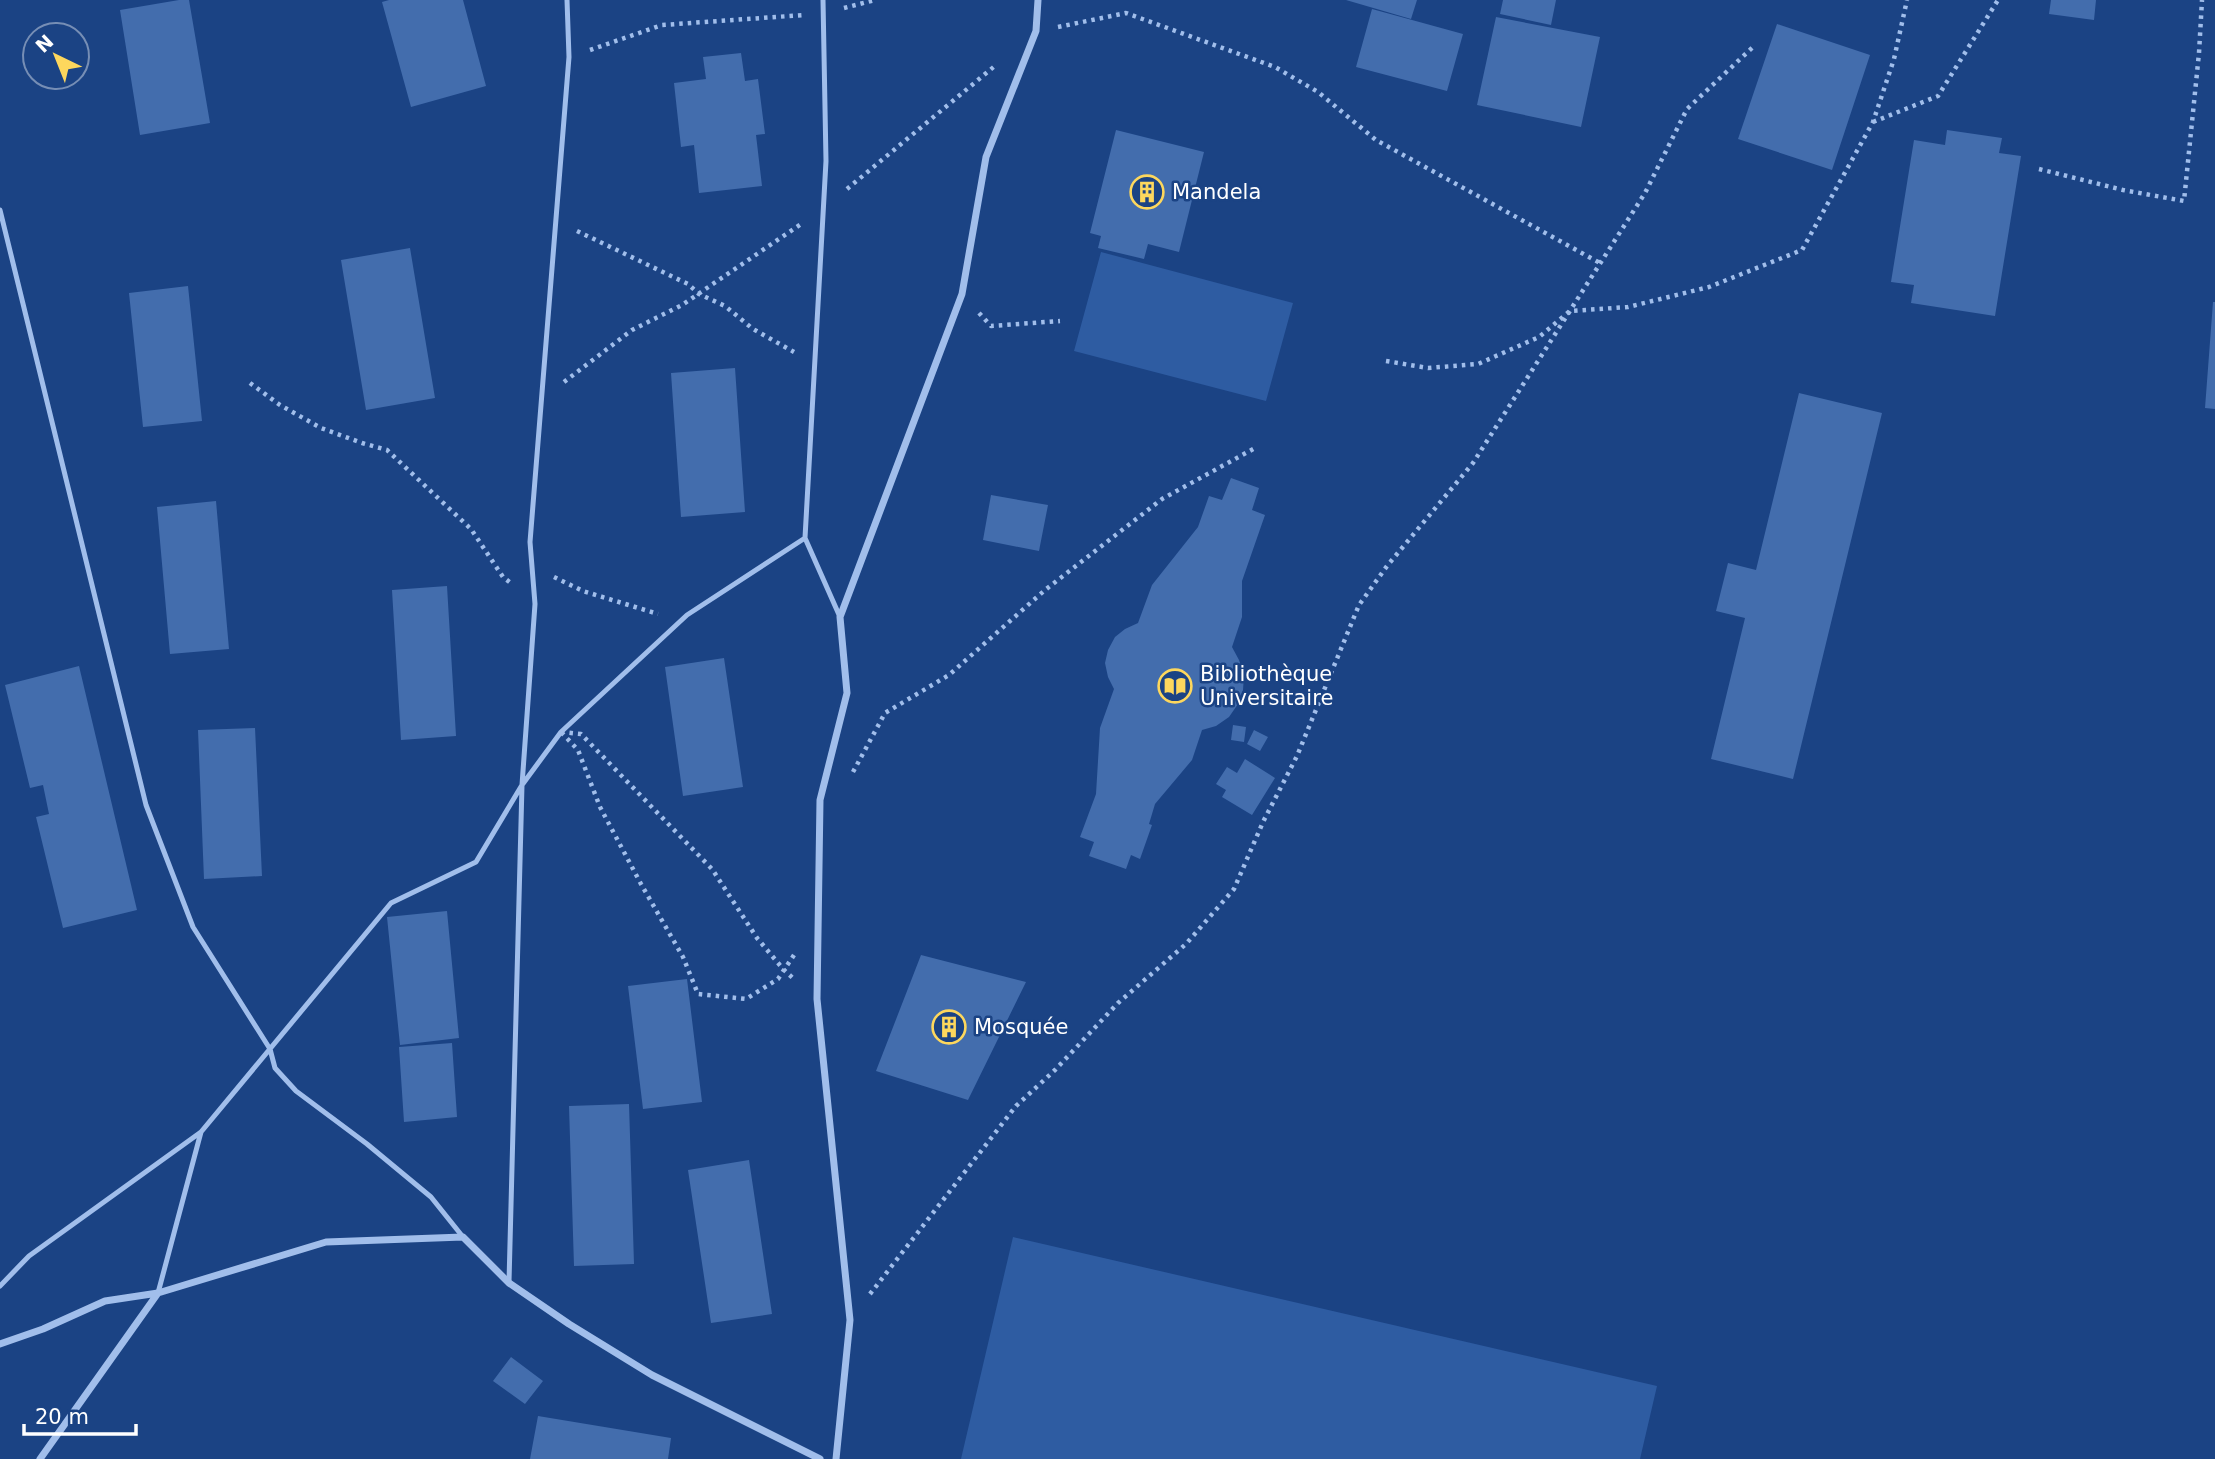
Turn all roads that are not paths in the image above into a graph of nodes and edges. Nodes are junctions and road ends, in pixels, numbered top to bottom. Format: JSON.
{"nodes":[{"id":1,"x":567,"y":0,"type":"edge"},
{"id":2,"x":823,"y":0,"type":"edge"},
{"id":3,"x":1038,"y":0,"type":"edge"},
{"id":4,"x":0,"y":210,"type":"edge"},
{"id":5,"x":805,"y":538,"type":"junction"},
{"id":6,"x":840,"y":617,"type":"junction"},
{"id":7,"x":522,"y":785,"type":"junction"},
{"id":8,"x":270,"y":1049,"type":"junction"},
{"id":9,"x":201,"y":1132,"type":"junction"},
{"id":10,"x":463,"y":1237,"type":"junction"},
{"id":11,"x":509,"y":1283,"type":"junction"},
{"id":12,"x":0,"y":1286,"type":"edge"},
{"id":13,"x":158,"y":1293,"type":"junction"},
{"id":14,"x":0,"y":1344,"type":"edge"},
{"id":15,"x":40,"y":1459,"type":"edge"},
{"id":16,"x":820,"y":1459,"type":"edge"},
{"id":17,"x":836,"y":1459,"type":"edge"}],
"edges":[{"from":1,"to":7,"type":"lane"},
{"from":2,"to":5,"type":"lane"},
{"from":3,"to":6,"type":"street"},
{"from":4,"to":8,"type":"lane"},
{"from":5,"to":6,"type":"lane"},
{"from":5,"to":7,"type":"lane"},
{"from":6,"to":17,"type":"street"},
{"from":7,"to":8,"type":"lane"},
{"from":7,"to":11,"type":"lane"},
{"from":8,"to":9,"type":"lane"},
{"from":8,"to":10,"type":"lane"},
{"from":9,"to":12,"type":"lane"},
{"from":9,"to":13,"type":"lane"},
{"from":10,"to":11,"type":"street"},
{"from":10,"to":13,"type":"street"},
{"from":11,"to":16,"type":"street"},
{"from":13,"to":14,"type":"street"},
{"from":13,"to":15,"type":"street"}]}
